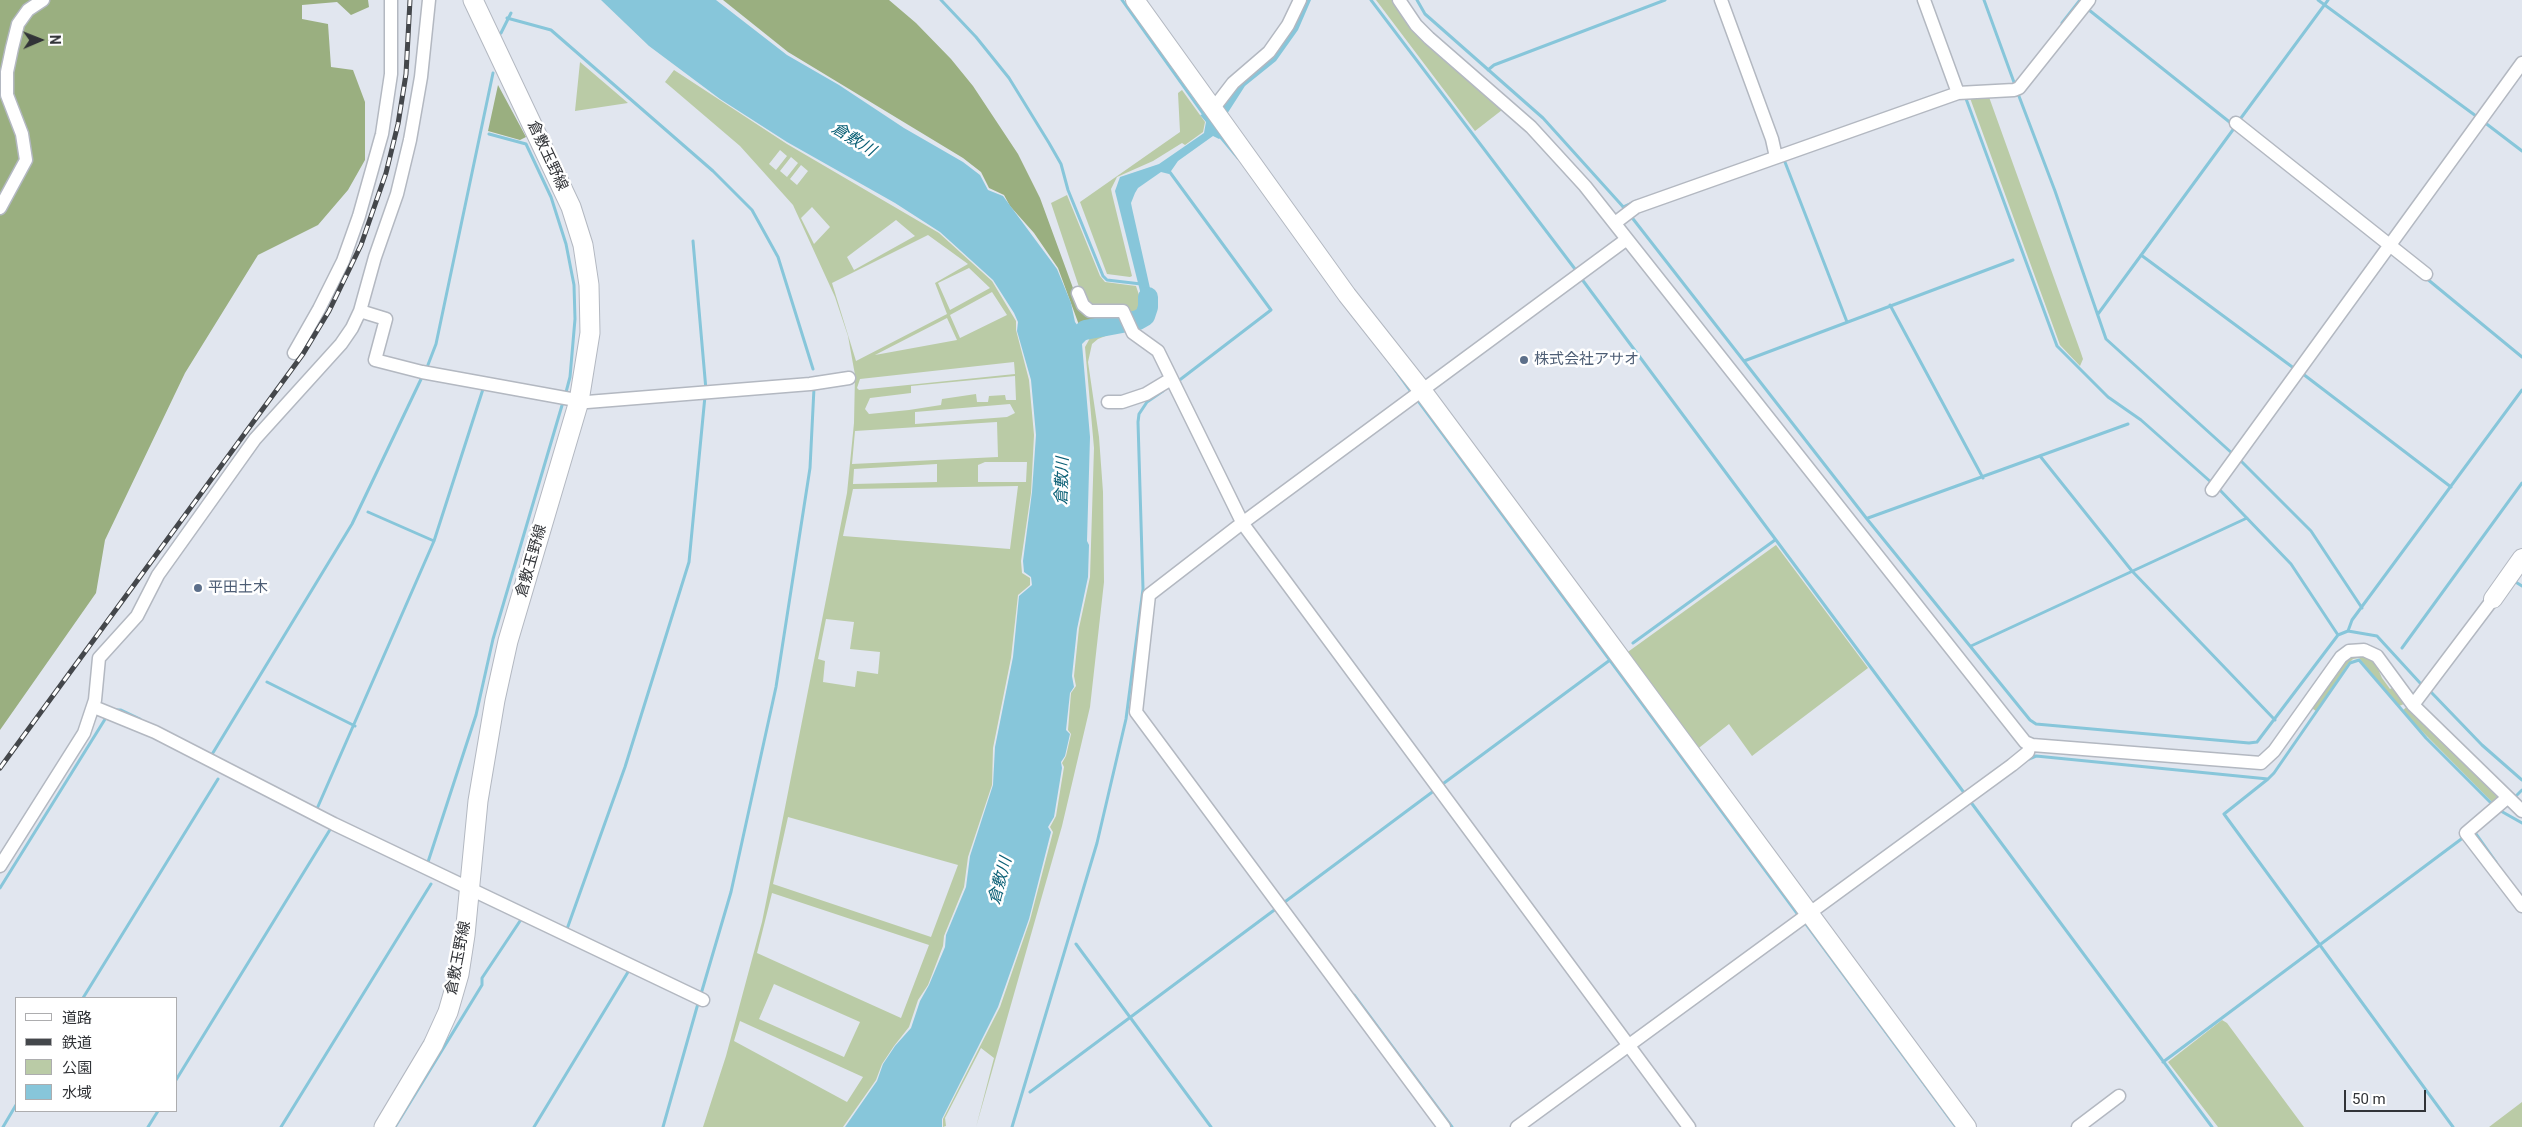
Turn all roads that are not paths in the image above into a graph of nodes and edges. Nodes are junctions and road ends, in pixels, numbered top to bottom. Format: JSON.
{"nodes":[{"id":1,"x":43,"y":0,"type":"edge"},
{"id":2,"x":390,"y":0,"type":"edge"},
{"id":3,"x":430,"y":0,"type":"edge"},
{"id":4,"x":473,"y":0,"type":"edge"},
{"id":5,"x":1135,"y":0,"type":"edge"},
{"id":6,"x":1300,"y":0,"type":"edge"},
{"id":7,"x":1399,"y":0,"type":"edge"},
{"id":8,"x":1721,"y":0,"type":"edge"},
{"id":9,"x":1924,"y":0,"type":"edge"},
{"id":10,"x":2089,"y":0,"type":"edge"},
{"id":11,"x":2522,"y":63,"type":"edge"},
{"id":12,"x":1960,"y":91,"type":"junction"},
{"id":13,"x":1217,"y":114,"type":"junction"},
{"id":14,"x":2237,"y":124,"type":"dead end"},
{"id":15,"x":1778,"y":154,"type":"junction"},
{"id":16,"x":0,"y":208,"type":"edge"},
{"id":17,"x":1623,"y":216,"type":"junction"},
{"id":18,"x":1627,"y":238,"type":"junction"},
{"id":19,"x":2390,"y":245,"type":"junction"},
{"id":20,"x":2426,"y":274,"type":"dead end"},
{"id":21,"x":1078,"y":293,"type":"dead end"},
{"id":22,"x":360,"y":311,"type":"junction"},
{"id":23,"x":294,"y":353,"type":"dead end"},
{"id":24,"x":849,"y":378,"type":"dead end"},
{"id":25,"x":1173,"y":382,"type":"junction"},
{"id":26,"x":1417,"y":394,"type":"junction"},
{"id":27,"x":570,"y":398,"type":"junction"},
{"id":28,"x":1108,"y":402,"type":"dead end"},
{"id":29,"x":2214,"y":488,"type":"dead end"},
{"id":30,"x":1243,"y":524,"type":"junction"},
{"id":31,"x":2522,"y":558,"type":"edge"},
{"id":32,"x":2493,"y":599,"type":"joint"},
{"id":33,"x":2413,"y":705,"type":"junction"},
{"id":34,"x":94,"y":707,"type":"junction"},
{"id":35,"x":2030,"y":744,"type":"junction"},
{"id":36,"x":2507,"y":798,"type":"junction"},
{"id":37,"x":2522,"y":811,"type":"edge"},
{"id":38,"x":0,"y":866,"type":"edge"},
{"id":39,"x":470,"y":888,"type":"junction"},
{"id":40,"x":2522,"y":906,"type":"edge"},
{"id":41,"x":1803,"y":916,"type":"junction"},
{"id":42,"x":699,"y":998,"type":"dead end"},
{"id":43,"x":1631,"y":1043,"type":"junction"},
{"id":44,"x":2119,"y":1096,"type":"dead end"},
{"id":45,"x":384,"y":1127,"type":"edge"},
{"id":46,"x":1444,"y":1127,"type":"edge"},
{"id":47,"x":1517,"y":1127,"type":"edge"},
{"id":48,"x":1689,"y":1127,"type":"edge"},
{"id":49,"x":1967,"y":1127,"type":"edge"},
{"id":50,"x":2078,"y":1127,"type":"edge"}],
"edges":[{"from":1,"to":16,"type":"street"},
{"from":2,"to":23,"type":"street"},
{"from":3,"to":22,"type":"street"},
{"from":4,"to":27,"type":"main road","name":"倉敷玉野線"},
{"from":5,"to":13,"type":"street"},
{"from":6,"to":13,"type":"street"},
{"from":7,"to":17,"type":"street"},
{"from":8,"to":15,"type":"street"},
{"from":9,"to":12,"type":"street"},
{"from":10,"to":12,"type":"street"},
{"from":11,"to":19,"type":"street"},
{"from":12,"to":15,"type":"street"},
{"from":13,"to":26,"type":"street"},
{"from":14,"to":19,"type":"street"},
{"from":15,"to":17,"type":"street"},
{"from":17,"to":18,"type":"street"},
{"from":18,"to":26,"type":"street"},
{"from":18,"to":35,"type":"street"},
{"from":19,"to":20,"type":"street"},
{"from":19,"to":29,"type":"street"},
{"from":21,"to":25,"type":"street"},
{"from":22,"to":27,"type":"street"},
{"from":22,"to":34,"type":"street"},
{"from":24,"to":27,"type":"street"},
{"from":25,"to":28,"type":"street"},
{"from":25,"to":30,"type":"street"},
{"from":26,"to":30,"type":"street"},
{"from":26,"to":41,"type":"street"},
{"from":27,"to":39,"type":"main road","name":"倉敷玉野線"},
{"from":30,"to":43,"type":"street"},
{"from":30,"to":46,"type":"street"},
{"from":31,"to":32,"type":"street"},
{"from":32,"to":33,"type":"street"},
{"from":33,"to":35,"type":"street"},
{"from":33,"to":36,"type":"street"},
{"from":34,"to":38,"type":"street"},
{"from":34,"to":39,"type":"street"},
{"from":35,"to":41,"type":"street"},
{"from":36,"to":37,"type":"street"},
{"from":36,"to":40,"type":"street"},
{"from":39,"to":42,"type":"street"},
{"from":39,"to":45,"type":"main road","name":"倉敷玉野線"},
{"from":41,"to":43,"type":"street"},
{"from":41,"to":49,"type":"street"},
{"from":43,"to":47,"type":"street"},
{"from":43,"to":48,"type":"street"},
{"from":44,"to":50,"type":"street"}]}
